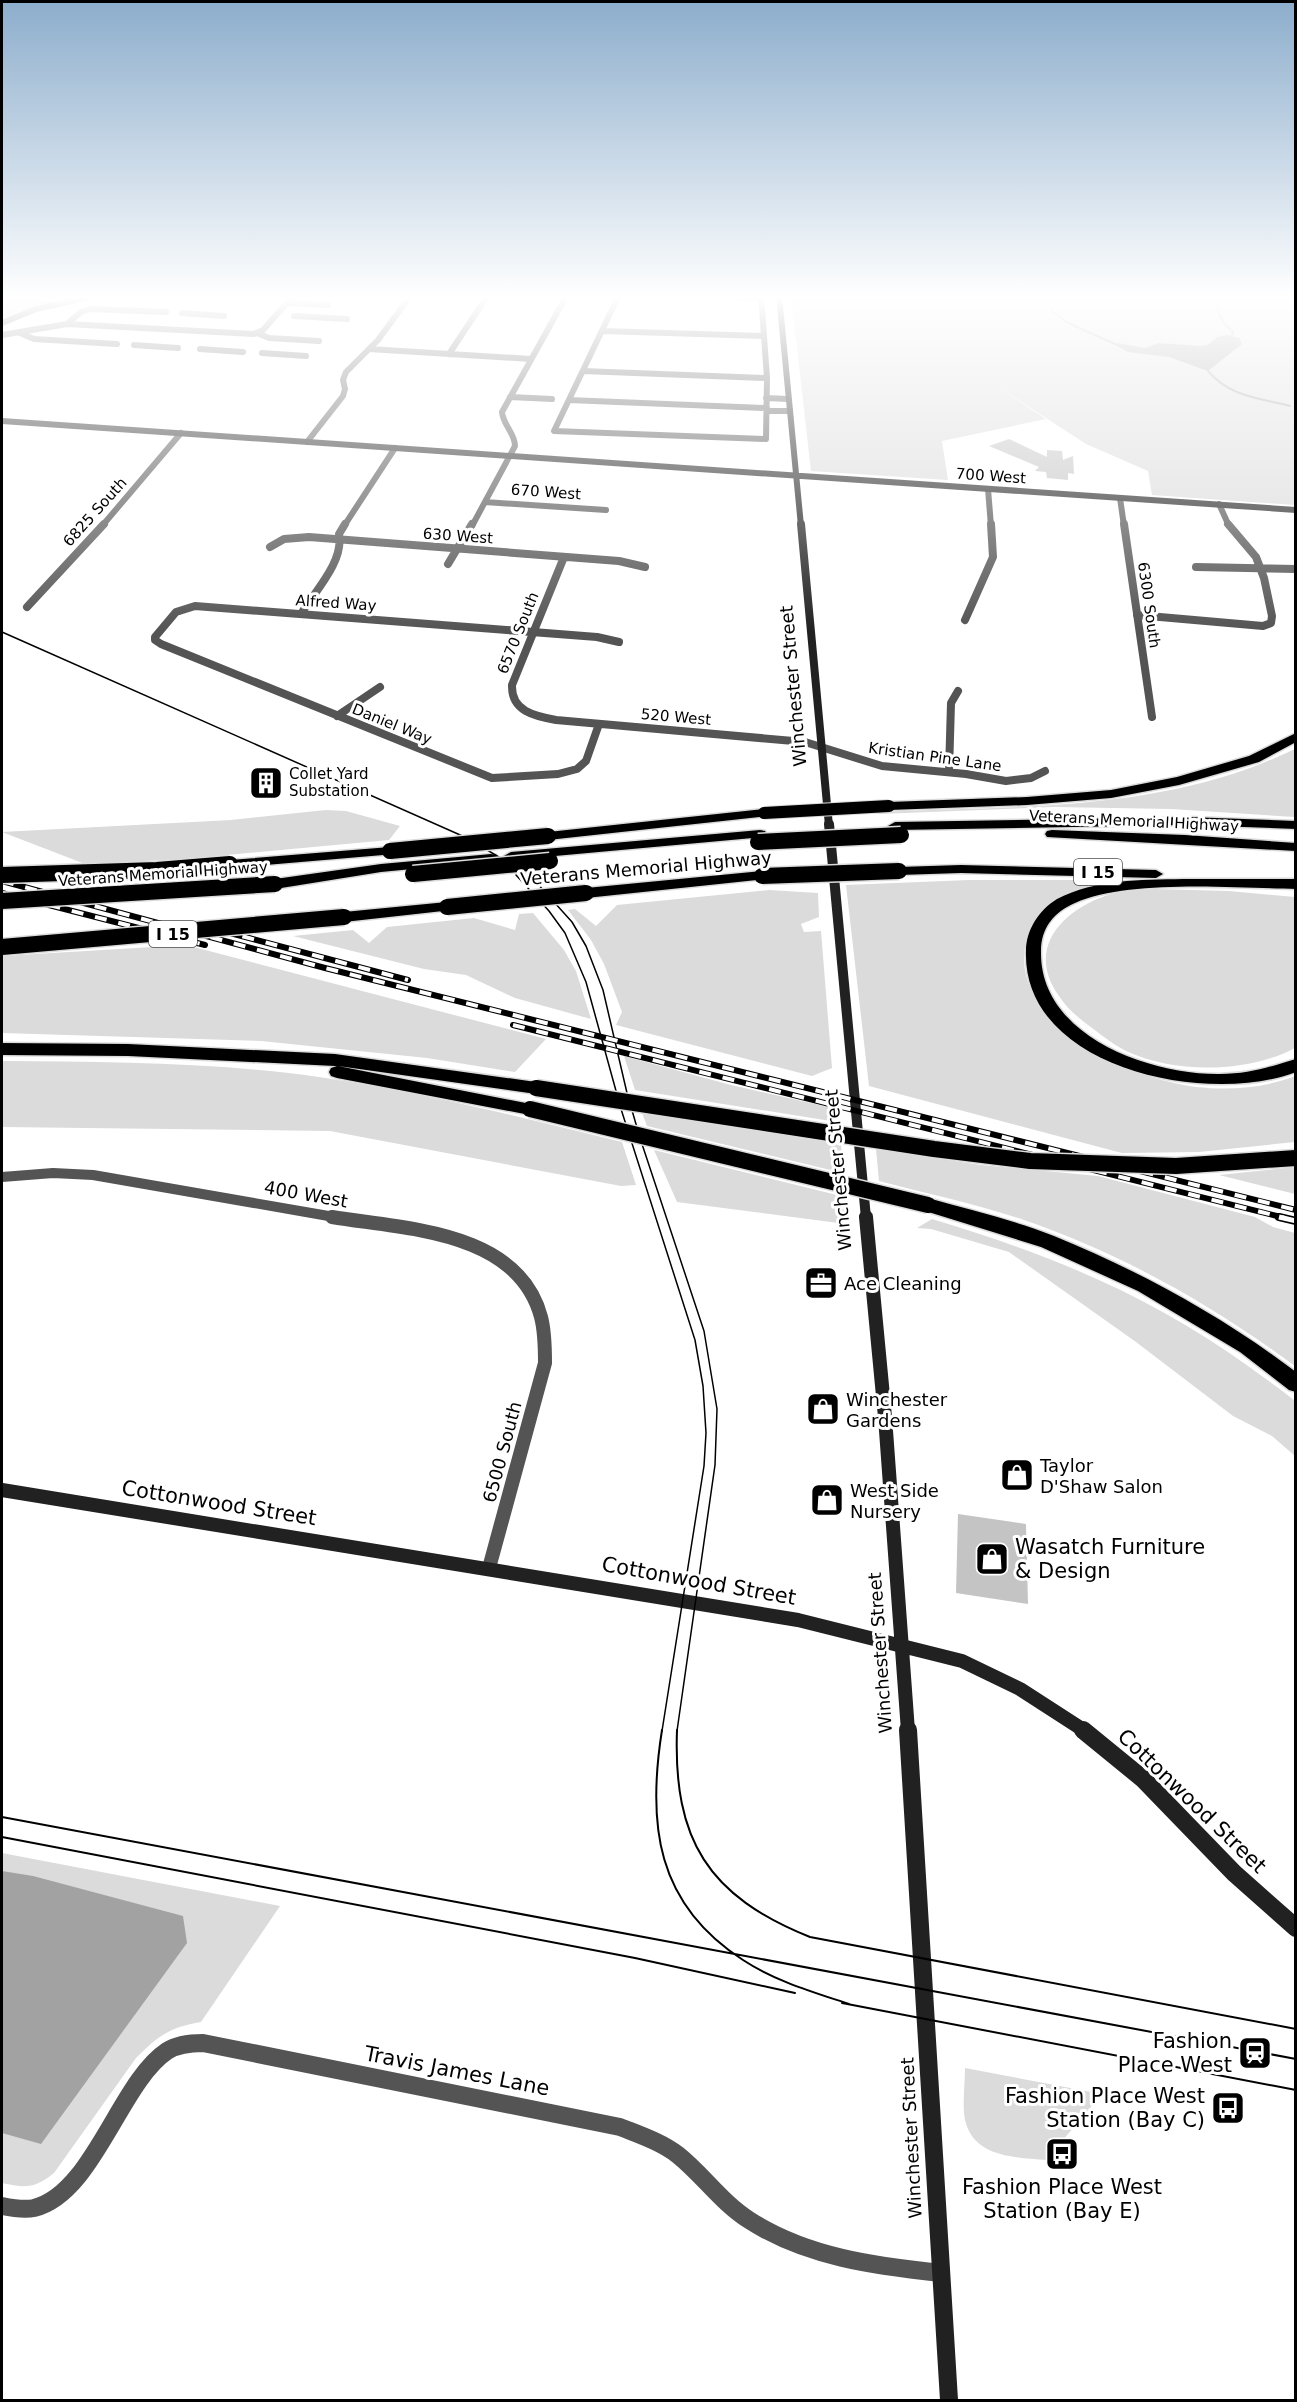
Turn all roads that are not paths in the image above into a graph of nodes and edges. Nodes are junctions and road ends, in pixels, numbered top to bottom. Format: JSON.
{"nodes":[{"id":1,"x":334,"y":407,"type":"edge"},
{"id":2,"x":505,"y":407,"type":"edge"},
{"id":3,"x":566,"y":407,"type":"edge"},
{"id":4,"x":725,"y":407,"type":"edge"},
{"id":5,"x":789,"y":407,"type":"edge"},
{"id":6,"x":767,"y":409,"type":"junction"},
{"id":7,"x":789,"y":411,"type":"junction"},
{"id":8,"x":2,"y":422,"type":"edge"},
{"id":9,"x":181,"y":433,"type":"junction"},
{"id":10,"x":307,"y":442,"type":"junction"},
{"id":11,"x":395,"y":448,"type":"junction"},
{"id":12,"x":509,"y":457,"type":"junction"},
{"id":13,"x":796,"y":477,"type":"junction"},
{"id":14,"x":988,"y":489,"type":"junction"},
{"id":15,"x":1120,"y":498,"type":"junction"},
{"id":16,"x":485,"y":502,"type":"junction"},
{"id":17,"x":1219,"y":504,"type":"junction"},
{"id":18,"x":606,"y":510,"type":"dead end"},
{"id":19,"x":1296,"y":510,"type":"edge"},
{"id":20,"x":339,"y":540,"type":"junction"},
{"id":21,"x":270,"y":547,"type":"dead end"},
{"id":22,"x":457,"y":549,"type":"junction"},
{"id":23,"x":564,"y":557,"type":"junction"},
{"id":24,"x":448,"y":564,"type":"dead end"},
{"id":25,"x":645,"y":567,"type":"dead end"},
{"id":26,"x":1196,"y":567,"type":"dead end"},
{"id":27,"x":1261,"y":569,"type":"junction"},
{"id":28,"x":1296,"y":569,"type":"edge"},
{"id":29,"x":27,"y":608,"type":"dead end"},
{"id":30,"x":301,"y":614,"type":"junction"},
{"id":31,"x":1137,"y":615,"type":"junction"},
{"id":32,"x":965,"y":620,"type":"dead end"},
{"id":33,"x":532,"y":632,"type":"junction"},
{"id":34,"x":155,"y":640,"type":"joint"},
{"id":35,"x":619,"y":642,"type":"dead end"},
{"id":36,"x":380,"y":687,"type":"dead end"},
{"id":37,"x":958,"y":691,"type":"dead end"},
{"id":38,"x":528,"y":713,"type":"joint"},
{"id":39,"x":337,"y":716,"type":"junction"},
{"id":40,"x":1152,"y":717,"type":"dead end"},
{"id":41,"x":599,"y":724,"type":"junction"},
{"id":42,"x":1296,"y":737,"type":"edge"},
{"id":43,"x":821,"y":749,"type":"junction"},
{"id":44,"x":1045,"y":771,"type":"dead end"},
{"id":45,"x":949,"y":772,"type":"junction"},
{"id":46,"x":1296,"y":825,"type":"edge"},
{"id":47,"x":898,"y":830,"type":"junction"},
{"id":48,"x":759,"y":838,"type":"junction"},
{"id":49,"x":1296,"y":848,"type":"edge"},
{"id":50,"x":2,"y":875,"type":"edge"},
{"id":51,"x":274,"y":884,"type":"junction"},
{"id":52,"x":1296,"y":884,"type":"edge"},
{"id":53,"x":2,"y":901,"type":"edge"},
{"id":54,"x":2,"y":947,"type":"edge"},
{"id":55,"x":2,"y":1049,"type":"edge"},
{"id":56,"x":238,"y":1054,"type":"junction"},
{"id":57,"x":1296,"y":1065,"type":"edge"},
{"id":58,"x":1296,"y":1158,"type":"edge"},
{"id":59,"x":2,"y":1177,"type":"edge"},
{"id":60,"x":546,"y":1345,"type":"joint"},
{"id":61,"x":1296,"y":1384,"type":"edge"},
{"id":62,"x":2,"y":1490,"type":"edge"},
{"id":63,"x":489,"y":1568,"type":"junction"},
{"id":64,"x":903,"y":1646,"type":"junction"},
{"id":65,"x":1296,"y":1928,"type":"edge"},
{"id":66,"x":2,"y":2206,"type":"edge"},
{"id":67,"x":941,"y":2274,"type":"junction"},
{"id":68,"x":949,"y":2400,"type":"edge"}],
"edges":[{"from":1,"to":10,"type":"street"},
{"from":2,"to":12,"type":"street"},
{"from":3,"to":6,"type":"street"},
{"from":4,"to":6,"type":"street"},
{"from":5,"to":7,"type":"main road","name":"Winchester Street"},
{"from":6,"to":7,"type":"street"},
{"from":7,"to":13,"type":"main road","name":"Winchester Street"},
{"from":8,"to":9,"type":"main road","name":"700 West"},
{"from":9,"to":10,"type":"main road","name":"700 West"},
{"from":9,"to":29,"type":"street","name":"6825 South"},
{"from":10,"to":11,"type":"main road","name":"700 West"},
{"from":11,"to":12,"type":"main road","name":"700 West"},
{"from":11,"to":20,"type":"street"},
{"from":12,"to":13,"type":"main road","name":"700 West"},
{"from":12,"to":16,"type":"street"},
{"from":13,"to":14,"type":"main road","name":"700 West"},
{"from":13,"to":43,"type":"main road","name":"Winchester Street"},
{"from":14,"to":15,"type":"main road","name":"700 West"},
{"from":14,"to":32,"type":"street"},
{"from":15,"to":17,"type":"main road","name":"700 West"},
{"from":15,"to":31,"type":"street","name":"6300 South"},
{"from":16,"to":18,"type":"street","name":"670 West"},
{"from":16,"to":22,"type":"street"},
{"from":17,"to":19,"type":"main road","name":"700 West"},
{"from":17,"to":27,"type":"street"},
{"from":20,"to":21,"type":"street","name":"630 West"},
{"from":20,"to":22,"type":"street","name":"630 West"},
{"from":20,"to":30,"type":"street"},
{"from":22,"to":23,"type":"street","name":"630 West"},
{"from":22,"to":24,"type":"street"},
{"from":23,"to":25,"type":"street","name":"630 West"},
{"from":23,"to":33,"type":"street","name":"6570 South"},
{"from":26,"to":27,"type":"street"},
{"from":27,"to":28,"type":"street"},
{"from":27,"to":31,"type":"street"},
{"from":30,"to":33,"type":"street","name":"Alfred Way"},
{"from":30,"to":34,"type":"street","name":"Alfred Way"},
{"from":31,"to":40,"type":"street","name":"6300 South"},
{"from":33,"to":35,"type":"street","name":"Alfred Way"},
{"from":33,"to":38,"type":"street","name":"6570 South"},
{"from":34,"to":39,"type":"street","name":"Daniel Way"},
{"from":36,"to":39,"type":"street"},
{"from":37,"to":45,"type":"street"},
{"from":38,"to":41,"type":"street","name":"520 West"},
{"from":39,"to":41,"type":"street","name":"Daniel Way"},
{"from":41,"to":43,"type":"street","name":"520 West"},
{"from":42,"to":50,"type":"highway","bridge":true},
{"from":43,"to":45,"type":"street","name":"Kristian Pine Lane"},
{"from":43,"to":64,"type":"main road","name":"Winchester Street"},
{"from":44,"to":45,"type":"street","name":"Kristian Pine Lane"},
{"from":46,"to":47,"type":"highway"},
{"from":47,"to":48,"type":"highway","name":"Veterans Memorial Highway","number":"I 15","bridge":true},
{"from":47,"to":49,"type":"highway","name":"Veterans Memorial Highway","number":"I 15"},
{"from":48,"to":51,"type":"highway","name":"Veterans Memorial Highway","number":"I 15","bridge":true},
{"from":48,"to":51,"type":"highway"},
{"from":51,"to":53,"type":"highway","name":"Veterans Memorial Highway","number":"I 15","bridge":true},
{"from":52,"to":54,"type":"highway","name":"Veterans Memorial Highway","number":"I 15","bridge":true},
{"from":52,"to":57,"type":"highway"},
{"from":55,"to":56,"type":"highway"},
{"from":56,"to":58,"type":"highway","bridge":true},
{"from":56,"to":61,"type":"highway","bridge":true},
{"from":59,"to":60,"type":"street","name":"400 West"},
{"from":60,"to":63,"type":"street","name":"6500 South"},
{"from":62,"to":63,"type":"main road","name":"Cottonwood Street"},
{"from":63,"to":64,"type":"main road","name":"Cottonwood Street"},
{"from":64,"to":65,"type":"main road","name":"Cottonwood Street"},
{"from":64,"to":67,"type":"main road","name":"Winchester Street"},
{"from":66,"to":67,"type":"street","name":"Travis James Lane"},
{"from":67,"to":68,"type":"main road","name":"Winchester Street"}]}
